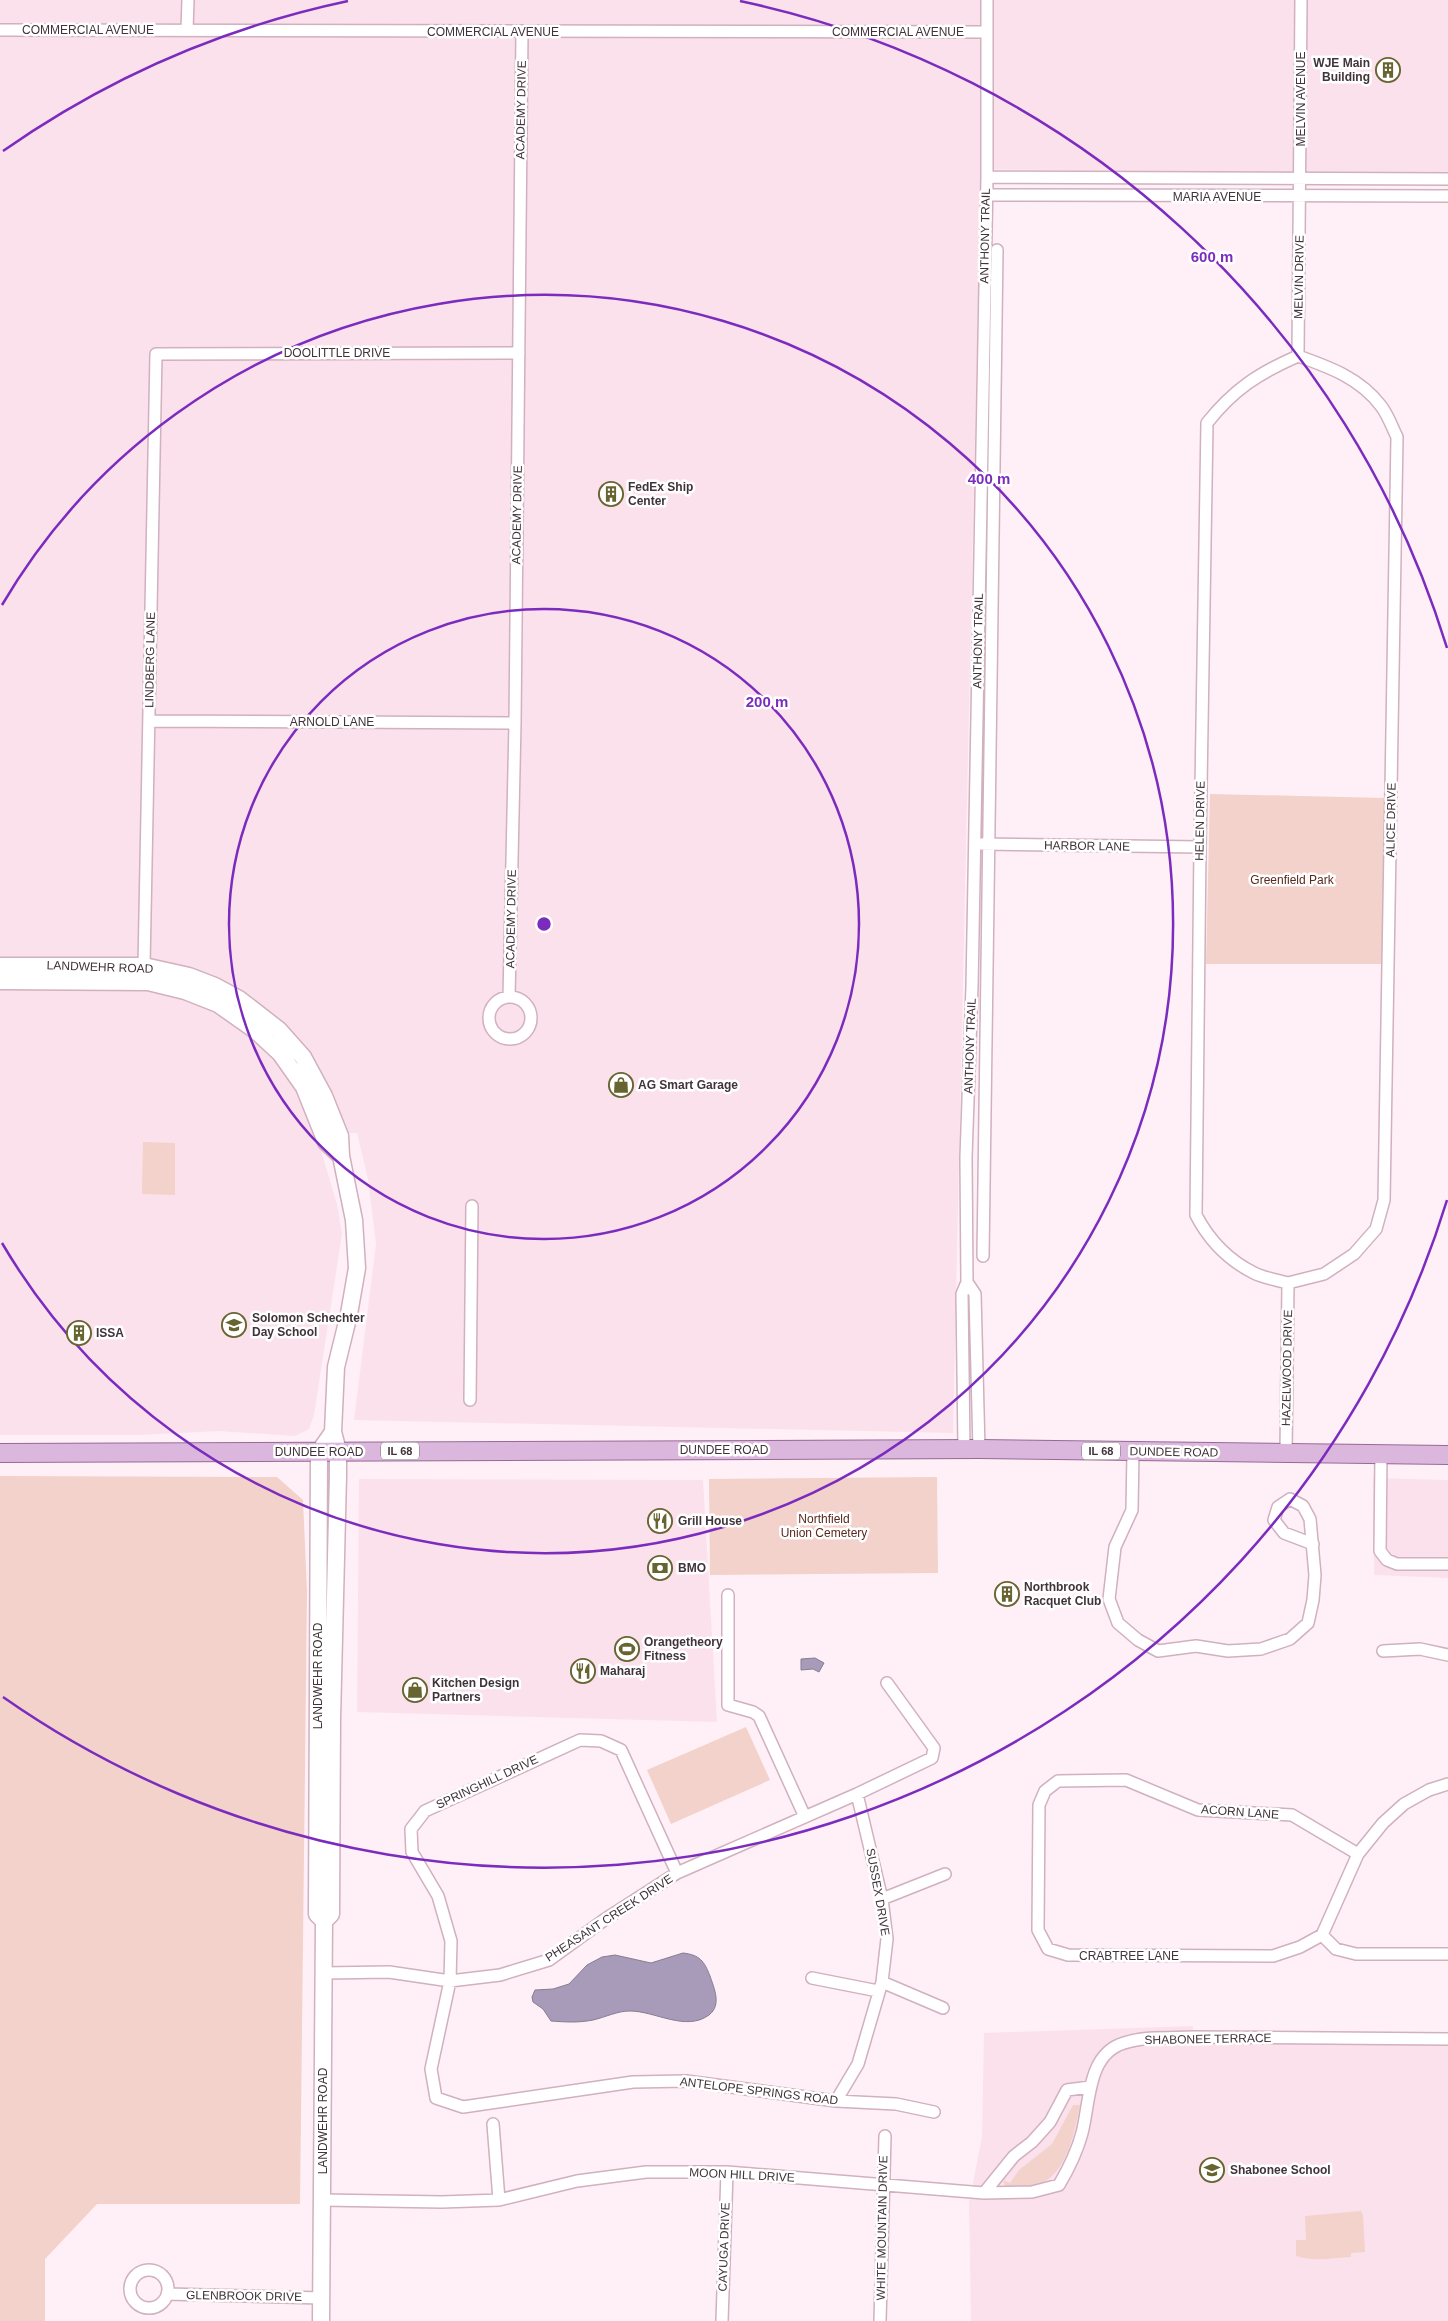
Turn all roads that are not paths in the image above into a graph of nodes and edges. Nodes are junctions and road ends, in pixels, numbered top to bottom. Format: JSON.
{"nodes":[{"id":1,"x":188,"y":0,"type":"edge"},
{"id":2,"x":987,"y":0,"type":"edge"},
{"id":3,"x":1301,"y":0,"type":"edge"},
{"id":4,"x":0,"y":30,"type":"edge"},
{"id":5,"x":187,"y":30,"type":"junction"},
{"id":6,"x":522,"y":32,"type":"junction"},
{"id":7,"x":986,"y":32,"type":"junction"},
{"id":8,"x":986,"y":177,"type":"junction"},
{"id":9,"x":1301,"y":179,"type":"junction"},
{"id":10,"x":1448,"y":179,"type":"edge"},
{"id":11,"x":986,"y":195,"type":"junction"},
{"id":12,"x":1448,"y":196,"type":"edge"},
{"id":13,"x":1300,"y":197,"type":"junction"},
{"id":14,"x":996,"y":250,"type":"dead end"},
{"id":15,"x":519,"y":353,"type":"junction"},
{"id":16,"x":156,"y":354,"type":"joint"},
{"id":17,"x":1298,"y":356,"type":"junction"},
{"id":18,"x":149,"y":721,"type":"junction"},
{"id":19,"x":516,"y":723,"type":"junction"},
{"id":20,"x":974,"y":844,"type":"junction"},
{"id":21,"x":989,"y":844,"type":"junction"},
{"id":22,"x":1200,"y":848,"type":"junction"},
{"id":23,"x":0,"y":966,"type":"edge"},
{"id":24,"x":144,"y":966,"type":"junction"},
{"id":25,"x":0,"y":980,"type":"edge"},
{"id":26,"x":509,"y":996,"type":"dead end"},
{"id":27,"x":340,"y":1156,"type":"junction"},
{"id":28,"x":966,"y":1157,"type":"junction"},
{"id":29,"x":984,"y":1157,"type":"junction"},
{"id":30,"x":472,"y":1206,"type":"dead end"},
{"id":31,"x":983,"y":1256,"type":"dead end"},
{"id":32,"x":1288,"y":1284,"type":"junction"},
{"id":33,"x":470,"y":1400,"type":"dead end"},
{"id":34,"x":333,"y":1432,"type":"junction"},
{"id":35,"x":971,"y":1449,"type":"junction"},
{"id":36,"x":338,"y":1451,"type":"junction"},
{"id":37,"x":319,"y":1452,"type":"junction"},
{"id":38,"x":1133,"y":1452,"type":"junction"},
{"id":39,"x":0,"y":1453,"type":"edge"},
{"id":40,"x":1286,"y":1453,"type":"junction"},
{"id":41,"x":1381,"y":1454,"type":"junction"},
{"id":42,"x":1448,"y":1455,"type":"edge"},
{"id":43,"x":1314,"y":1544,"type":"dead end"},
{"id":44,"x":1448,"y":1564,"type":"edge"},
{"id":45,"x":728,"y":1595,"type":"dead end"},
{"id":46,"x":1382,"y":1651,"type":"dead end"},
{"id":47,"x":1448,"y":1655,"type":"edge"},
{"id":48,"x":887,"y":1683,"type":"dead end"},
{"id":49,"x":1448,"y":1784,"type":"edge"},
{"id":50,"x":857,"y":1794,"type":"junction"},
{"id":51,"x":1039,"y":1805,"type":"joint"},
{"id":52,"x":805,"y":1817,"type":"junction"},
{"id":53,"x":1358,"y":1854,"type":"junction"},
{"id":54,"x":677,"y":1873,"type":"junction"},
{"id":55,"x":945,"y":1874,"type":"dead end"},
{"id":56,"x":882,"y":1899,"type":"junction"},
{"id":57,"x":324,"y":1921,"type":"junction"},
{"id":58,"x":1322,"y":1935,"type":"junction"},
{"id":59,"x":1448,"y":1954,"type":"edge"},
{"id":60,"x":324,"y":1973,"type":"junction"},
{"id":61,"x":812,"y":1978,"type":"dead end"},
{"id":62,"x":450,"y":1981,"type":"junction"},
{"id":63,"x":880,"y":1986,"type":"junction"},
{"id":64,"x":943,"y":2008,"type":"dead end"},
{"id":65,"x":1448,"y":2039,"type":"edge"},
{"id":66,"x":1090,"y":2087,"type":"junction"},
{"id":67,"x":436,"y":2098,"type":"joint"},
{"id":68,"x":836,"y":2101,"type":"junction"},
{"id":69,"x":934,"y":2112,"type":"dead end"},
{"id":70,"x":493,"y":2124,"type":"dead end"},
{"id":71,"x":885,"y":2136,"type":"dead end"},
{"id":72,"x":728,"y":2172,"type":"junction"},
{"id":73,"x":883,"y":2184,"type":"junction"},
{"id":74,"x":984,"y":2193,"type":"junction"},
{"id":75,"x":323,"y":2200,"type":"junction"},
{"id":76,"x":499,"y":2200,"type":"junction"},
{"id":77,"x":167,"y":2294,"type":"dead end"},
{"id":78,"x":322,"y":2298,"type":"junction"},
{"id":79,"x":321,"y":2321,"type":"edge"},
{"id":80,"x":722,"y":2321,"type":"edge"},
{"id":81,"x":880,"y":2321,"type":"edge"}],
"edges":[{"from":1,"to":5,"type":"street"},
{"from":2,"to":7,"type":"street","name":"ANTHONY TRAIL"},
{"from":3,"to":9,"type":"street","name":"MELVIN AVENUE"},
{"from":4,"to":5,"type":"street","name":"COMMERCIAL AVENUE"},
{"from":5,"to":6,"type":"street","name":"COMMERCIAL AVENUE"},
{"from":6,"to":7,"type":"street","name":"COMMERCIAL AVENUE"},
{"from":6,"to":15,"type":"street","name":"ACADEMY DRIVE"},
{"from":7,"to":8,"type":"street","name":"ANTHONY TRAIL"},
{"from":8,"to":9,"type":"street","name":"MARIA AVENUE"},
{"from":8,"to":11,"type":"street","name":"ANTHONY TRAIL"},
{"from":9,"to":10,"type":"street","name":"MARIA AVENUE"},
{"from":9,"to":13,"type":"street","name":"MELVIN AVENUE"},
{"from":11,"to":13,"type":"street","name":"MARIA AVENUE"},
{"from":11,"to":20,"type":"street","name":"ANTHONY TRAIL"},
{"from":12,"to":13,"type":"street","name":"MARIA AVENUE"},
{"from":13,"to":17,"type":"street","name":"MELVIN DRIVE"},
{"from":14,"to":21,"type":"street","name":"ANTHONY TRAIL"},
{"from":15,"to":16,"type":"street","name":"DOOLITTLE DRIVE"},
{"from":15,"to":19,"type":"street","name":"ACADEMY DRIVE"},
{"from":16,"to":18,"type":"street","name":"LINDBERG LANE"},
{"from":17,"to":22,"type":"street","name":"HELEN DRIVE"},
{"from":17,"to":32,"type":"street","name":"ALICE DRIVE"},
{"from":18,"to":19,"type":"street","name":"ARNOLD LANE"},
{"from":18,"to":24,"type":"street","name":"LINDBERG LANE"},
{"from":19,"to":26,"type":"street","name":"ACADEMY DRIVE"},
{"from":20,"to":21,"type":"street","name":"HARBOR LANE"},
{"from":20,"to":28,"type":"street","name":"ANTHONY TRAIL"},
{"from":21,"to":22,"type":"street","name":"HARBOR LANE"},
{"from":21,"to":29,"type":"street","name":"ANTHONY TRAIL"},
{"from":22,"to":32,"type":"street","name":"HELEN DRIVE"},
{"from":23,"to":24,"type":"main road","name":"LANDWEHR ROAD"},
{"from":24,"to":27,"type":"main road","name":"LANDWEHR ROAD"},
{"from":25,"to":27,"type":"main road","name":"LANDWEHR ROAD"},
{"from":27,"to":34,"type":"main road","name":"LANDWEHR ROAD"},
{"from":28,"to":29,"type":"street"},
{"from":28,"to":35,"type":"street","name":"ANTHONY TRAIL"},
{"from":29,"to":31,"type":"street","name":"ANTHONY TRAIL"},
{"from":30,"to":33,"type":"street"},
{"from":32,"to":40,"type":"street","name":"HAZELWOOD DRIVE"},
{"from":34,"to":36,"type":"main road","name":"LANDWEHR ROAD"},
{"from":34,"to":37,"type":"main road"},
{"from":35,"to":36,"type":"main road","name":"DUNDEE ROAD","number":"IL 68"},
{"from":35,"to":38,"type":"main road","name":"DUNDEE ROAD","number":"IL 68"},
{"from":36,"to":37,"type":"main road","name":"DUNDEE ROAD","number":"IL 68"},
{"from":36,"to":57,"type":"main road","name":"LANDWEHR ROAD"},
{"from":37,"to":39,"type":"main road","name":"DUNDEE ROAD","number":"IL 68"},
{"from":37,"to":57,"type":"main road","name":"LANDWEHR ROAD"},
{"from":38,"to":40,"type":"main road","name":"DUNDEE ROAD","number":"IL 68"},
{"from":38,"to":43,"type":"street"},
{"from":40,"to":41,"type":"main road","name":"DUNDEE ROAD","number":"IL 68"},
{"from":41,"to":42,"type":"main road","name":"DUNDEE ROAD","number":"IL 68"},
{"from":41,"to":44,"type":"street"},
{"from":45,"to":52,"type":"street"},
{"from":46,"to":47,"type":"street"},
{"from":48,"to":50,"type":"street","name":"PHEASANT CREEK DRIVE"},
{"from":49,"to":53,"type":"street"},
{"from":50,"to":52,"type":"street","name":"PHEASANT CREEK DRIVE"},
{"from":50,"to":56,"type":"street","name":"SUSSEX DRIVE"},
{"from":51,"to":53,"type":"street","name":"ACORN LANE"},
{"from":51,"to":58,"type":"street","name":"CRABTREE LANE"},
{"from":52,"to":54,"type":"street","name":"PHEASANT CREEK DRIVE"},
{"from":53,"to":58,"type":"street"},
{"from":54,"to":62,"type":"street","name":"PHEASANT CREEK DRIVE"},
{"from":54,"to":62,"type":"street","name":"SPRINGHILL DRIVE"},
{"from":55,"to":56,"type":"street"},
{"from":56,"to":63,"type":"street","name":"SUSSEX DRIVE"},
{"from":57,"to":60,"type":"main road","name":"LANDWEHR ROAD"},
{"from":58,"to":59,"type":"street"},
{"from":60,"to":62,"type":"street","name":"PHEASANT CREEK DRIVE"},
{"from":60,"to":75,"type":"main road","name":"LANDWEHR ROAD"},
{"from":61,"to":63,"type":"street"},
{"from":62,"to":67,"type":"street","name":"SPRINGHILL DRIVE"},
{"from":63,"to":64,"type":"street"},
{"from":63,"to":68,"type":"street","name":"SUSSEX DRIVE"},
{"from":65,"to":66,"type":"street","name":"SHABONEE TERRACE"},
{"from":66,"to":74,"type":"street"},
{"from":66,"to":74,"type":"street","name":"MOON HILL DRIVE"},
{"from":67,"to":68,"type":"street","name":"ANTELOPE SPRINGS ROAD"},
{"from":68,"to":69,"type":"street","name":"ANTELOPE SPRINGS ROAD"},
{"from":70,"to":76,"type":"street"},
{"from":71,"to":73,"type":"street","name":"WHITE MOUNTAIN DRIVE"},
{"from":72,"to":73,"type":"street","name":"MOON HILL DRIVE"},
{"from":72,"to":76,"type":"street","name":"MOON HILL DRIVE"},
{"from":72,"to":80,"type":"street","name":"CAYUGA DRIVE"},
{"from":73,"to":74,"type":"street","name":"MOON HILL DRIVE"},
{"from":73,"to":81,"type":"street","name":"WHITE MOUNTAIN DRIVE"},
{"from":75,"to":76,"type":"street","name":"MOON HILL DRIVE"},
{"from":75,"to":78,"type":"main road","name":"LANDWEHR ROAD"},
{"from":77,"to":78,"type":"street","name":"GLENBROOK DRIVE"},
{"from":78,"to":79,"type":"main road","name":"LANDWEHR ROAD"}]}
